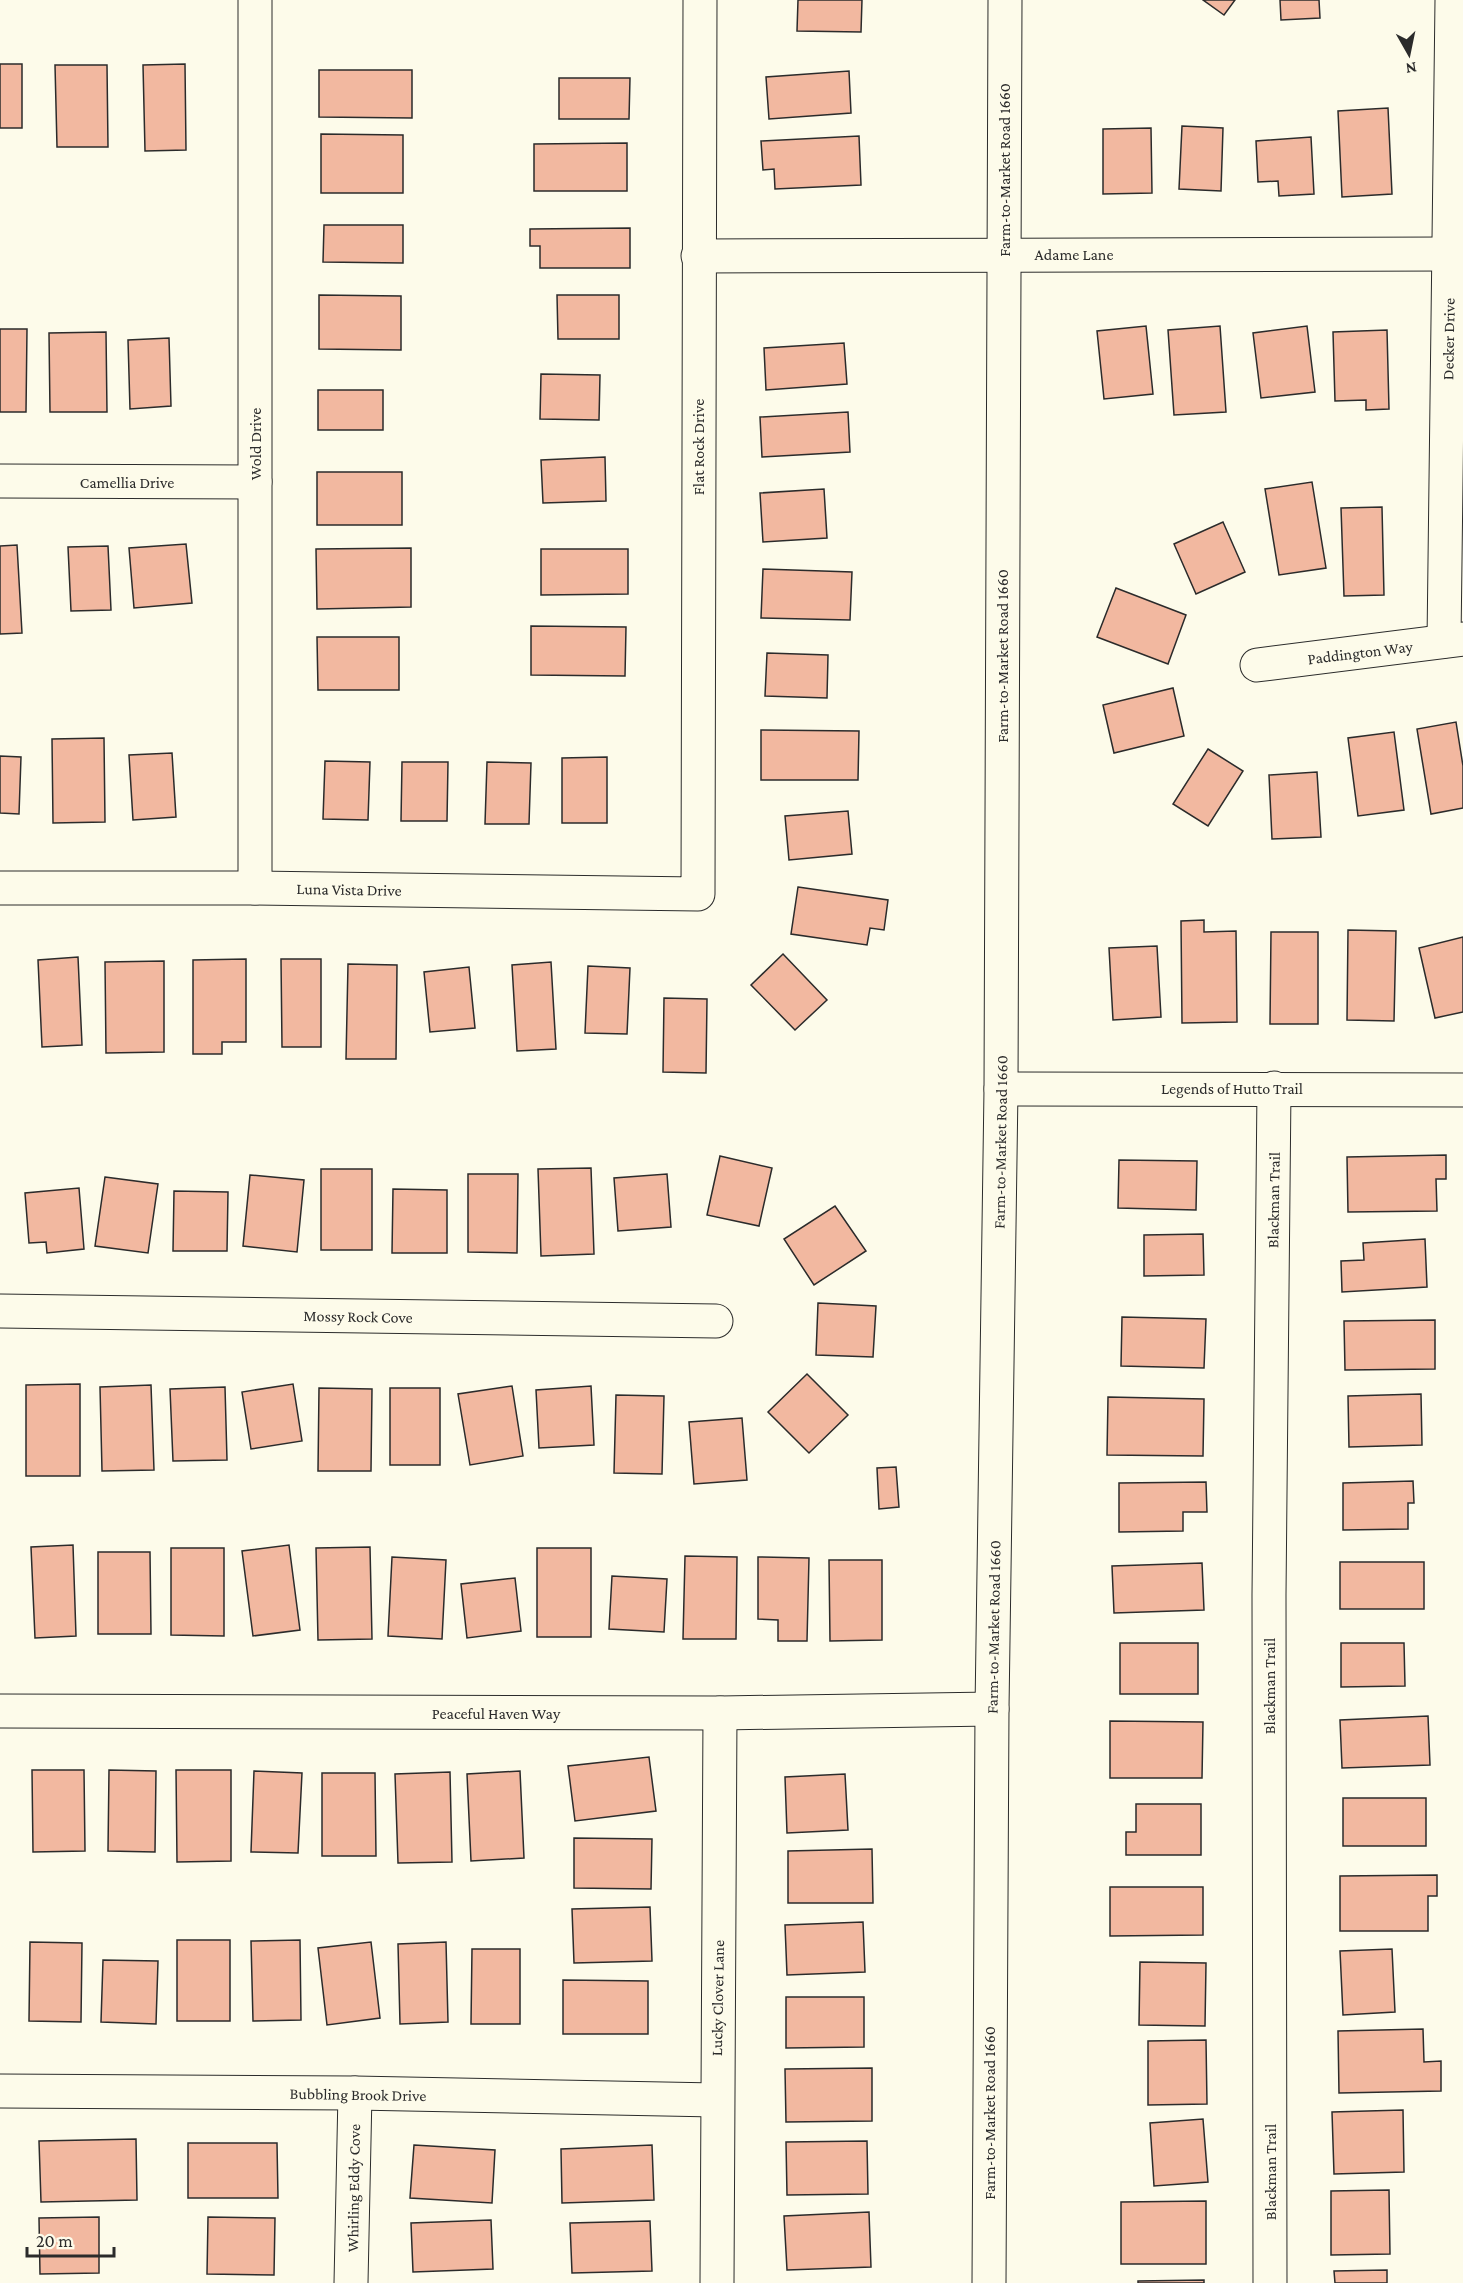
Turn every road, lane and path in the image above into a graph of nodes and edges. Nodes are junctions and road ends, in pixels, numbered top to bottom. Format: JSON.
{"nodes":[{"id":1,"x":255,"y":0,"type":"edge"},
{"id":2,"x":700,"y":0,"type":"edge"},
{"id":3,"x":1005,"y":0,"type":"edge"},
{"id":4,"x":1452,"y":0,"type":"edge"},
{"id":5,"x":1004,"y":254,"type":"junction"},
{"id":6,"x":1449,"y":254,"type":"junction"},
{"id":7,"x":698,"y":256,"type":"junction"},
{"id":8,"x":0,"y":482,"type":"edge"},
{"id":9,"x":255,"y":482,"type":"junction"},
{"id":10,"x":1454,"y":640,"type":"edge"},
{"id":11,"x":1257,"y":665,"type":"dead end"},
{"id":12,"x":0,"y":888,"type":"edge"},
{"id":13,"x":255,"y":888,"type":"junction"},
{"id":14,"x":698,"y":894,"type":"joint"},
{"id":15,"x":1274,"y":1088,"type":"junction"},
{"id":16,"x":1001,"y":1089,"type":"junction"},
{"id":17,"x":1463,"y":1090,"type":"edge"},
{"id":18,"x":0,"y":1311,"type":"edge"},
{"id":19,"x":716,"y":1321,"type":"dead end"},
{"id":20,"x":992,"y":1709,"type":"junction"},
{"id":21,"x":0,"y":1711,"type":"edge"},
{"id":22,"x":720,"y":1713,"type":"junction"},
{"id":23,"x":0,"y":2091,"type":"edge"},
{"id":24,"x":355,"y":2093,"type":"junction"},
{"id":25,"x":716,"y":2100,"type":"junction"},
{"id":26,"x":351,"y":2283,"type":"edge"},
{"id":27,"x":717,"y":2283,"type":"edge"},
{"id":28,"x":988,"y":2283,"type":"edge"},
{"id":29,"x":1270,"y":2283,"type":"edge"}],
"edges":[{"from":1,"to":9,"type":"street","name":"Wold Drive"},
{"from":2,"to":7,"type":"street","name":"Flat Rock Drive"},
{"from":3,"to":5,"type":"street","name":"Farm-to-Market Road 1660"},
{"from":4,"to":6,"type":"street","name":"Decker Drive"},
{"from":5,"to":6,"type":"street","name":"Adame Lane"},
{"from":5,"to":7,"type":"street","name":"Adame Lane"},
{"from":5,"to":16,"type":"street","name":"Farm-to-Market Road 1660"},
{"from":6,"to":10,"type":"street","name":"Decker Drive"},
{"from":7,"to":14,"type":"street","name":"Flat Rock Drive"},
{"from":8,"to":9,"type":"street","name":"Camellia Drive"},
{"from":9,"to":13,"type":"street","name":"Wold Drive"},
{"from":10,"to":11,"type":"street","name":"Paddington Way"},
{"from":12,"to":13,"type":"street","name":"Luna Vista Drive"},
{"from":13,"to":14,"type":"street","name":"Luna Vista Drive"},
{"from":15,"to":16,"type":"street","name":"Legends of Hutto Trail"},
{"from":15,"to":17,"type":"street","name":"Legends of Hutto Trail"},
{"from":15,"to":29,"type":"street","name":"Blackman Trail"},
{"from":16,"to":20,"type":"street","name":"Farm-to-Market Road 1660"},
{"from":18,"to":19,"type":"street","name":"Mossy Rock Cove"},
{"from":20,"to":22,"type":"street","name":"Peaceful Haven Way"},
{"from":20,"to":28,"type":"street","name":"Farm-to-Market Road 1660"},
{"from":21,"to":22,"type":"street","name":"Peaceful Haven Way"},
{"from":22,"to":25,"type":"street","name":"Lucky Clover Lane"},
{"from":23,"to":24,"type":"street","name":"Bubbling Brook Drive"},
{"from":24,"to":25,"type":"street","name":"Bubbling Brook Drive"},
{"from":24,"to":26,"type":"street","name":"Whirling Eddy Cove"},
{"from":25,"to":27,"type":"street","name":"Lucky Clover Lane"}]}
